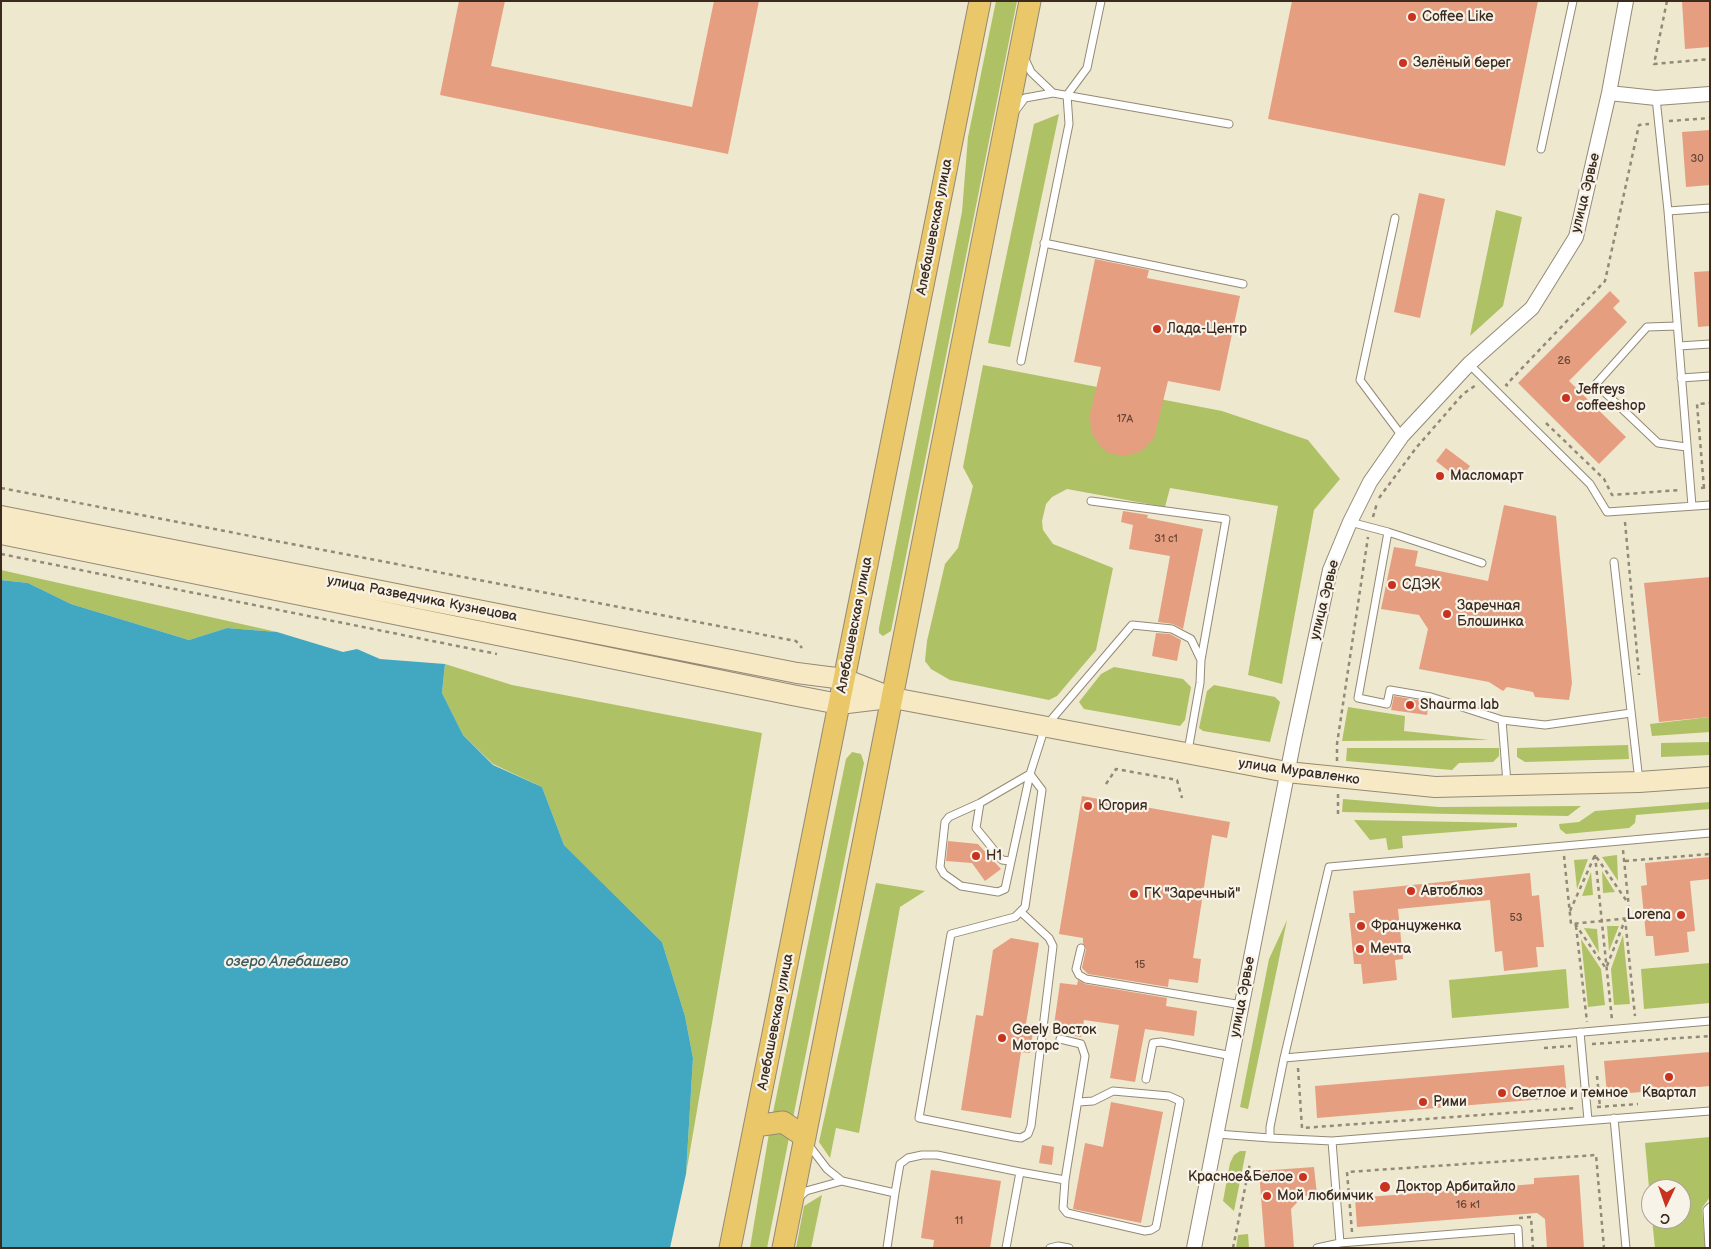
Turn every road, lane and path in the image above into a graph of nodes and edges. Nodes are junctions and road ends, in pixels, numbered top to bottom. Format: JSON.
{"nodes":[{"id":1,"x":980,"y":1,"type":"edge"},
{"id":2,"x":1030,"y":1,"type":"edge"},
{"id":3,"x":1101,"y":1,"type":"edge"},
{"id":4,"x":1573,"y":1,"type":"edge"},
{"id":5,"x":1626,"y":1,"type":"edge"},
{"id":6,"x":1667,"y":1,"type":"edge"},
{"id":7,"x":1020,"y":48,"type":"junction"},
{"id":8,"x":1710,"y":59,"type":"edge"},
{"id":9,"x":1053,"y":92,"type":"junction"},
{"id":10,"x":1609,"y":93,"type":"junction"},
{"id":11,"x":1710,"y":94,"type":"edge"},
{"id":12,"x":1067,"y":95,"type":"junction"},
{"id":13,"x":1656,"y":98,"type":"junction"},
{"id":14,"x":1710,"y":118,"type":"edge"},
{"id":15,"x":1658,"y":122,"type":"junction"},
{"id":16,"x":1005,"y":123,"type":"junction"},
{"id":17,"x":1228,"y":124,"type":"dead end"},
{"id":18,"x":1541,"y":149,"type":"dead end"},
{"id":19,"x":1710,"y":208,"type":"edge"},
{"id":20,"x":1668,"y":211,"type":"junction"},
{"id":21,"x":1395,"y":218,"type":"dead end"},
{"id":22,"x":1044,"y":243,"type":"junction"},
{"id":23,"x":1243,"y":284,"type":"dead end"},
{"id":24,"x":1677,"y":326,"type":"junction"},
{"id":25,"x":1710,"y":344,"type":"edge"},
{"id":26,"x":1679,"y":346,"type":"junction"},
{"id":27,"x":1021,"y":361,"type":"dead end"},
{"id":28,"x":1469,"y":364,"type":"junction"},
{"id":29,"x":1710,"y":376,"type":"edge"},
{"id":30,"x":1681,"y":378,"type":"junction"},
{"id":31,"x":1514,"y":391,"type":"dead end"},
{"id":32,"x":1710,"y":403,"type":"edge"},
{"id":33,"x":1541,"y":418,"type":"dead end"},
{"id":34,"x":1402,"y":436,"type":"junction"},
{"id":35,"x":1686,"y":447,"type":"junction"},
{"id":36,"x":1,"y":488,"type":"edge"},
{"id":37,"x":1704,"y":488,"type":"junction"},
{"id":38,"x":1710,"y":488,"type":"edge"},
{"id":39,"x":1690,"y":489,"type":"junction"},
{"id":40,"x":1091,"y":501,"type":"dead end"},
{"id":41,"x":1710,"y":505,"type":"edge"},
{"id":42,"x":1692,"y":506,"type":"junction"},
{"id":43,"x":1624,"y":512,"type":"junction"},
{"id":44,"x":1,"y":516,"type":"edge"},
{"id":45,"x":1350,"y":522,"type":"junction"},
{"id":46,"x":1388,"y":532,"type":"junction"},
{"id":47,"x":1,"y":534,"type":"edge"},
{"id":48,"x":1,"y":554,"type":"edge"},
{"id":49,"x":1614,"y":562,"type":"dead end"},
{"id":50,"x":1482,"y":563,"type":"dead end"},
{"id":51,"x":802,"y":648,"type":"dead end"},
{"id":52,"x":498,"y":655,"type":"dead end"},
{"id":53,"x":1201,"y":660,"type":"junction"},
{"id":54,"x":844,"y":679,"type":"junction"},
{"id":55,"x":1640,"y":680,"type":"dead end"},
{"id":56,"x":893,"y":698,"type":"junction"},
{"id":57,"x":839,"y":704,"type":"junction"},
{"id":58,"x":1631,"y":713,"type":"junction"},
{"id":59,"x":1502,"y":720,"type":"junction"},
{"id":60,"x":1045,"y":727,"type":"junction"},
{"id":61,"x":1187,"y":754,"type":"junction"},
{"id":62,"x":1287,"y":772,"type":"junction"},
{"id":63,"x":1030,"y":774,"type":"junction"},
{"id":64,"x":1710,"y":777,"type":"edge"},
{"id":65,"x":1639,"y":782,"type":"junction"},
{"id":66,"x":1106,"y":784,"type":"dead end"},
{"id":67,"x":1507,"y":786,"type":"junction"},
{"id":68,"x":1182,"y":798,"type":"dead end"},
{"id":69,"x":980,"y":803,"type":"junction"},
{"id":70,"x":1710,"y":833,"type":"edge"},
{"id":71,"x":1623,"y":841,"type":"junction"},
{"id":72,"x":1563,"y":846,"type":"junction"},
{"id":73,"x":1710,"y":854,"type":"edge"},
{"id":74,"x":1595,"y":855,"type":"junction"},
{"id":75,"x":1010,"y":861,"type":"junction"},
{"id":76,"x":1624,"y":862,"type":"junction"},
{"id":77,"x":1629,"y":905,"type":"junction"},
{"id":78,"x":1569,"y":912,"type":"junction"},
{"id":79,"x":1022,"y":913,"type":"junction"},
{"id":80,"x":1625,"y":918,"type":"junction"},
{"id":81,"x":1601,"y":921,"type":"junction"},
{"id":82,"x":1575,"y":923,"type":"junction"},
{"id":83,"x":1081,"y":948,"type":"dead end"},
{"id":84,"x":1606,"y":969,"type":"junction"},
{"id":85,"x":1242,"y":1005,"type":"junction"},
{"id":86,"x":1710,"y":1021,"type":"edge"},
{"id":87,"x":1636,"y":1027,"type":"junction"},
{"id":88,"x":1612,"y":1029,"type":"junction"},
{"id":89,"x":1584,"y":1032,"type":"junction"},
{"id":90,"x":1710,"y":1036,"type":"edge"},
{"id":91,"x":1060,"y":1039,"type":"dead end"},
{"id":92,"x":1582,"y":1045,"type":"junction"},
{"id":93,"x":1541,"y":1048,"type":"dead end"},
{"id":94,"x":1232,"y":1056,"type":"junction"},
{"id":95,"x":1284,"y":1058,"type":"junction"},
{"id":96,"x":1297,"y":1065,"type":"dead end"},
{"id":97,"x":1146,"y":1079,"type":"dead end"},
{"id":98,"x":1079,"y":1102,"type":"junction"},
{"id":99,"x":1646,"y":1104,"type":"dead end"},
{"id":100,"x":1587,"y":1108,"type":"junction"},
{"id":101,"x":1710,"y":1111,"type":"edge"},
{"id":102,"x":1614,"y":1118,"type":"junction"},
{"id":103,"x":1588,"y":1120,"type":"junction"},
{"id":104,"x":754,"y":1126,"type":"junction"},
{"id":105,"x":1217,"y":1134,"type":"junction"},
{"id":106,"x":805,"y":1137,"type":"junction"},
{"id":107,"x":1270,"y":1138,"type":"junction"},
{"id":108,"x":1332,"y":1141,"type":"junction"},
{"id":109,"x":1250,"y":1163,"type":"dead end"},
{"id":110,"x":1020,"y":1172,"type":"junction"},
{"id":111,"x":1065,"y":1180,"type":"junction"},
{"id":112,"x":842,"y":1181,"type":"junction"},
{"id":113,"x":895,"y":1193,"type":"junction"},
{"id":114,"x":792,"y":1203,"type":"junction"},
{"id":115,"x":1710,"y":1207,"type":"edge"},
{"id":116,"x":1511,"y":1219,"type":"dead end"},
{"id":117,"x":1352,"y":1232,"type":"dead end"},
{"id":118,"x":1340,"y":1243,"type":"junction"},
{"id":119,"x":730,"y":1248,"type":"edge"},
{"id":120,"x":783,"y":1248,"type":"edge"},
{"id":121,"x":887,"y":1248,"type":"edge"},
{"id":122,"x":1006,"y":1248,"type":"edge"},
{"id":123,"x":1050,"y":1248,"type":"edge"},
{"id":124,"x":1069,"y":1248,"type":"edge"},
{"id":125,"x":1194,"y":1248,"type":"edge"},
{"id":126,"x":1233,"y":1248,"type":"edge"},
{"id":127,"x":1317,"y":1248,"type":"edge"},
{"id":128,"x":1519,"y":1248,"type":"edge"},
{"id":129,"x":1533,"y":1248,"type":"edge"},
{"id":130,"x":1604,"y":1248,"type":"edge"},
{"id":131,"x":1626,"y":1248,"type":"edge"},
{"id":132,"x":1710,"y":1248,"type":"edge"}],
"edges":[{"from":1,"to":54,"type":"main road","name":"Алебашевская улица"},
{"from":2,"to":7,"type":"main road"},
{"from":3,"to":12,"type":"lane"},
{"from":4,"to":18,"type":"lane"},
{"from":5,"to":10,"type":"street","name":"улица Эрвье"},
{"from":6,"to":8,"type":"path"},
{"from":7,"to":9,"type":"lane"},
{"from":7,"to":16,"type":"main road"},
{"from":9,"to":12,"type":"lane"},
{"from":9,"to":16,"type":"lane"},
{"from":10,"to":13,"type":"street"},
{"from":10,"to":28,"type":"street","name":"улица Эрвье"},
{"from":11,"to":13,"type":"street"},
{"from":12,"to":17,"type":"lane"},
{"from":12,"to":22,"type":"lane"},
{"from":13,"to":15,"type":"lane"},
{"from":14,"to":15,"type":"path"},
{"from":15,"to":20,"type":"lane"},
{"from":15,"to":31,"type":"path"},
{"from":16,"to":56,"type":"main road"},
{"from":19,"to":20,"type":"lane"},
{"from":20,"to":24,"type":"lane"},
{"from":21,"to":34,"type":"lane"},
{"from":22,"to":23,"type":"lane"},
{"from":22,"to":27,"type":"lane"},
{"from":24,"to":26,"type":"lane"},
{"from":24,"to":35,"type":"lane"},
{"from":25,"to":26,"type":"lane"},
{"from":26,"to":30,"type":"lane"},
{"from":28,"to":34,"type":"street","name":"улица Эрвье"},
{"from":28,"to":43,"type":"lane"},
{"from":29,"to":30,"type":"lane"},
{"from":30,"to":35,"type":"lane"},
{"from":32,"to":37,"type":"path"},
{"from":33,"to":39,"type":"path"},
{"from":34,"to":45,"type":"street","name":"улица Эрвье"},
{"from":35,"to":39,"type":"lane"},
{"from":36,"to":51,"type":"path"},
{"from":37,"to":38,"type":"path"},
{"from":37,"to":39,"type":"path"},
{"from":39,"to":42,"type":"lane"},
{"from":40,"to":53,"type":"lane"},
{"from":41,"to":42,"type":"lane"},
{"from":42,"to":43,"type":"lane"},
{"from":43,"to":55,"type":"path"},
{"from":44,"to":54,"type":"main road","name":"улица Разведчика Кузнецова"},
{"from":45,"to":46,"type":"lane"},
{"from":45,"to":62,"type":"street","name":"улица Эрвье"},
{"from":46,"to":50,"type":"lane"},
{"from":46,"to":59,"type":"lane"},
{"from":47,"to":57,"type":"main road","name":"улица Разведчика Кузнецова"},
{"from":48,"to":52,"type":"path"},
{"from":49,"to":58,"type":"lane"},
{"from":53,"to":60,"type":"lane"},
{"from":53,"to":61,"type":"lane"},
{"from":54,"to":56,"type":"main road","name":"улица Разведчика Кузнецова"},
{"from":54,"to":57,"type":"main road","name":"Алебашевская улица"},
{"from":56,"to":57,"type":"main road","name":"улица Разведчика Кузнецова"},
{"from":56,"to":60,"type":"main road","name":"улица Муравленко"},
{"from":56,"to":106,"type":"main road"},
{"from":57,"to":104,"type":"main road","name":"Алебашевская улица"},
{"from":58,"to":59,"type":"lane"},
{"from":58,"to":65,"type":"lane"},
{"from":59,"to":67,"type":"lane"},
{"from":60,"to":61,"type":"main road","name":"улица Муравленко"},
{"from":60,"to":63,"type":"lane"},
{"from":61,"to":62,"type":"main road","name":"улица Муравленко"},
{"from":62,"to":67,"type":"main road","name":"улица Муравленко"},
{"from":62,"to":85,"type":"street","name":"улица Эрвье"},
{"from":63,"to":69,"type":"lane"},
{"from":63,"to":75,"type":"lane"},
{"from":63,"to":79,"type":"lane"},
{"from":64,"to":65,"type":"main road","name":"улица Муравленко"},
{"from":65,"to":67,"type":"main road","name":"улица Муравленко"},
{"from":66,"to":68,"type":"path"},
{"from":69,"to":75,"type":"lane"},
{"from":69,"to":75,"type":"lane"},
{"from":70,"to":71,"type":"lane"},
{"from":71,"to":72,"type":"lane"},
{"from":71,"to":76,"type":"path"},
{"from":72,"to":78,"type":"path"},
{"from":72,"to":95,"type":"lane"},
{"from":73,"to":76,"type":"path"},
{"from":74,"to":77,"type":"path"},
{"from":74,"to":78,"type":"path"},
{"from":74,"to":81,"type":"path"},
{"from":76,"to":77,"type":"path"},
{"from":77,"to":80,"type":"path"},
{"from":78,"to":82,"type":"path"},
{"from":79,"to":79,"type":"lane"},
{"from":80,"to":81,"type":"path"},
{"from":80,"to":84,"type":"path"},
{"from":80,"to":87,"type":"path"},
{"from":81,"to":82,"type":"path"},
{"from":81,"to":84,"type":"path"},
{"from":82,"to":84,"type":"path"},
{"from":82,"to":89,"type":"path"},
{"from":83,"to":85,"type":"lane"},
{"from":84,"to":88,"type":"path"},
{"from":85,"to":94,"type":"street","name":"улица Эрвье"},
{"from":86,"to":87,"type":"lane"},
{"from":87,"to":88,"type":"lane"},
{"from":88,"to":89,"type":"lane"},
{"from":89,"to":92,"type":"lane"},
{"from":89,"to":95,"type":"lane"},
{"from":90,"to":92,"type":"path"},
{"from":91,"to":98,"type":"lane"},
{"from":92,"to":93,"type":"path"},
{"from":92,"to":100,"type":"lane"},
{"from":94,"to":97,"type":"lane"},
{"from":94,"to":105,"type":"street","name":"улица Эрвье"},
{"from":95,"to":107,"type":"lane"},
{"from":96,"to":100,"type":"path"},
{"from":98,"to":111,"type":"lane"},
{"from":98,"to":111,"type":"lane"},
{"from":99,"to":100,"type":"path"},
{"from":100,"to":103,"type":"lane"},
{"from":101,"to":102,"type":"lane"},
{"from":102,"to":103,"type":"lane"},
{"from":102,"to":131,"type":"lane"},
{"from":103,"to":108,"type":"lane"},
{"from":104,"to":106,"type":"main road"},
{"from":104,"to":119,"type":"main road","name":"Алебашевская улица"},
{"from":105,"to":107,"type":"lane"},
{"from":105,"to":125,"type":"street","name":"улица Эрвье"},
{"from":106,"to":112,"type":"lane"},
{"from":106,"to":114,"type":"main road"},
{"from":107,"to":108,"type":"lane"},
{"from":108,"to":118,"type":"lane"},
{"from":109,"to":126,"type":"path"},
{"from":110,"to":111,"type":"lane"},
{"from":110,"to":113,"type":"lane"},
{"from":110,"to":122,"type":"lane"},
{"from":112,"to":113,"type":"lane"},
{"from":112,"to":114,"type":"lane"},
{"from":113,"to":121,"type":"lane"},
{"from":114,"to":120,"type":"main road"},
{"from":115,"to":132,"type":"lane"},
{"from":116,"to":129,"type":"path"},
{"from":117,"to":130,"type":"path"},
{"from":118,"to":127,"type":"lane"},
{"from":118,"to":128,"type":"lane"},
{"from":123,"to":124,"type":"lane"}]}
